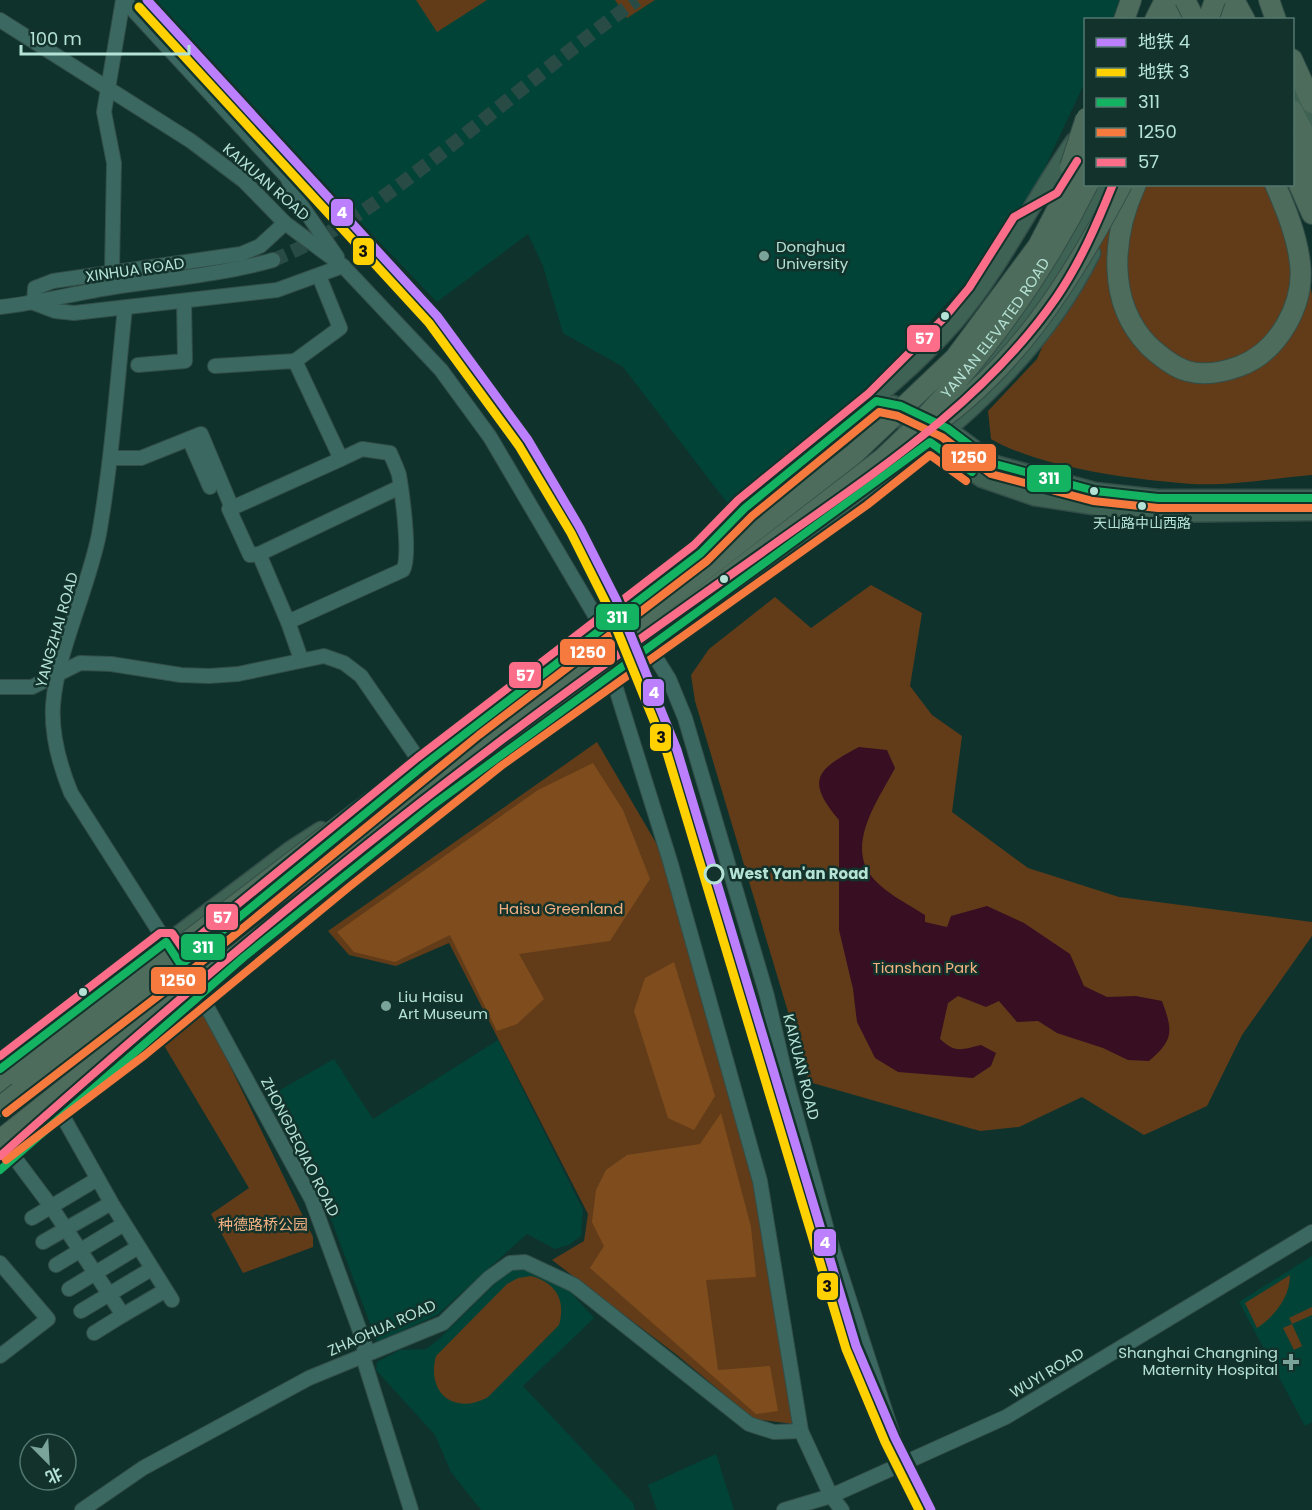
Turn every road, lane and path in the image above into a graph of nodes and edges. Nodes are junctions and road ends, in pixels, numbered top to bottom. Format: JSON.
{"nodes":[{"id":1,"x":124,"y":0,"type":"edge"},
{"id":2,"x":1132,"y":0,"type":"edge"},
{"id":3,"x":1166,"y":0,"type":"edge"},
{"id":4,"x":1184,"y":0,"type":"edge"},
{"id":5,"x":1197,"y":0,"type":"edge"},
{"id":6,"x":1204,"y":0,"type":"edge"},
{"id":7,"x":1217,"y":0,"type":"edge"},
{"id":8,"x":1236,"y":0,"type":"edge"},
{"id":9,"x":1262,"y":0,"type":"edge"},
{"id":10,"x":1269,"y":0,"type":"edge"},
{"id":11,"x":1125,"y":18,"type":"edge"},
{"id":12,"x":1129,"y":18,"type":"edge"},
{"id":13,"x":1158,"y":18,"type":"edge"},
{"id":14,"x":1173,"y":18,"type":"edge"},
{"id":15,"x":1186,"y":18,"type":"edge"},
{"id":16,"x":1193,"y":18,"type":"edge"},
{"id":17,"x":1194,"y":18,"type":"edge"},
{"id":18,"x":1209,"y":18,"type":"edge"},
{"id":19,"x":1214,"y":18,"type":"edge"},
{"id":20,"x":1225,"y":18,"type":"edge"},
{"id":21,"x":1245,"y":18,"type":"edge"},
{"id":22,"x":1268,"y":18,"type":"edge"},
{"id":23,"x":1275,"y":18,"type":"edge"},
{"id":24,"x":0,"y":20,"type":"edge"},
{"id":25,"x":1294,"y":61,"type":"edge"},
{"id":26,"x":1294,"y":83,"type":"edge"},
{"id":27,"x":107,"y":88,"type":"junction"},
{"id":28,"x":1312,"y":103,"type":"edge"},
{"id":29,"x":1294,"y":106,"type":"edge"},
{"id":30,"x":1294,"y":112,"type":"edge"},
{"id":31,"x":1084,"y":125,"type":"edge"},
{"id":32,"x":1084,"y":128,"type":"edge"},
{"id":33,"x":1312,"y":128,"type":"edge"},
{"id":34,"x":1294,"y":140,"type":"edge"},
{"id":35,"x":1312,"y":141,"type":"edge"},
{"id":36,"x":1312,"y":149,"type":"edge"},
{"id":37,"x":1084,"y":158,"type":"edge"},
{"id":38,"x":1084,"y":169,"type":"edge"},
{"id":39,"x":1294,"y":172,"type":"edge"},
{"id":40,"x":1312,"y":182,"type":"edge"},
{"id":41,"x":1087,"y":186,"type":"edge"},
{"id":42,"x":1104,"y":186,"type":"edge"},
{"id":43,"x":1135,"y":186,"type":"edge"},
{"id":44,"x":1276,"y":186,"type":"edge"},
{"id":45,"x":1122,"y":190,"type":"edge"},
{"id":46,"x":1061,"y":205,"type":"junction"},
{"id":47,"x":1312,"y":215,"type":"edge"},
{"id":48,"x":285,"y":223,"type":"junction"},
{"id":49,"x":1022,"y":224,"type":"junction"},
{"id":50,"x":1100,"y":237,"type":"junction"},
{"id":51,"x":273,"y":260,"type":"tunnel mouth"},
{"id":52,"x":1063,"y":264,"type":"junction"},
{"id":53,"x":343,"y":266,"type":"junction"},
{"id":54,"x":112,"y":271,"type":"junction"},
{"id":55,"x":320,"y":276,"type":"junction"},
{"id":56,"x":184,"y":301,"type":"junction"},
{"id":57,"x":34,"y":303,"type":"junction"},
{"id":58,"x":0,"y":307,"type":"edge"},
{"id":59,"x":125,"y":308,"type":"junction"},
{"id":60,"x":295,"y":360,"type":"junction"},
{"id":61,"x":138,"y":365,"type":"dead end"},
{"id":62,"x":215,"y":366,"type":"dead end"},
{"id":63,"x":876,"y":401,"type":"junction"},
{"id":64,"x":896,"y":409,"type":"junction"},
{"id":65,"x":927,"y":419,"type":"junction"},
{"id":66,"x":947,"y":428,"type":"junction"},
{"id":67,"x":914,"y":430,"type":"junction"},
{"id":68,"x":189,"y":439,"type":"junction"},
{"id":69,"x":930,"y":442,"type":"junction"},
{"id":70,"x":110,"y":458,"type":"junction"},
{"id":71,"x":341,"y":459,"type":"junction"},
{"id":72,"x":882,"y":459,"type":"junction"},
{"id":73,"x":210,"y":487,"type":"dead end"},
{"id":74,"x":400,"y":487,"type":"junction"},
{"id":75,"x":1312,"y":498,"type":"edge"},
{"id":76,"x":232,"y":508,"type":"junction"},
{"id":77,"x":1312,"y":512,"type":"edge"},
{"id":78,"x":701,"y":552,"type":"junction"},
{"id":79,"x":259,"y":554,"type":"junction"},
{"id":80,"x":702,"y":607,"type":"junction"},
{"id":81,"x":288,"y":622,"type":"junction"},
{"id":82,"x":603,"y":629,"type":"junction"},
{"id":83,"x":649,"y":647,"type":"junction"},
{"id":84,"x":301,"y":659,"type":"junction"},
{"id":85,"x":609,"y":675,"type":"junction"},
{"id":86,"x":58,"y":676,"type":"junction"},
{"id":87,"x":0,"y":687,"type":"edge"},
{"id":88,"x":472,"y":727,"type":"junction"},
{"id":89,"x":495,"y":758,"type":"junction"},
{"id":90,"x":423,"y":766,"type":"junction"},
{"id":91,"x":166,"y":942,"type":"junction"},
{"id":92,"x":181,"y":964,"type":"junction"},
{"id":93,"x":200,"y":994,"type":"junction"},
{"id":94,"x":138,"y":1047,"type":"junction"},
{"id":95,"x":0,"y":1069,"type":"edge"},
{"id":96,"x":0,"y":1084,"type":"edge"},
{"id":97,"x":0,"y":1106,"type":"edge"},
{"id":98,"x":62,"y":1115,"type":"junction"},
{"id":99,"x":3,"y":1156,"type":"edge"},
{"id":100,"x":94,"y":1181,"type":"dead end"},
{"id":101,"x":106,"y":1206,"type":"dead end"},
{"id":102,"x":51,"y":1207,"type":"junction"},
{"id":103,"x":32,"y":1218,"type":"dead end"},
{"id":104,"x":119,"y":1227,"type":"dead end"},
{"id":105,"x":66,"y":1228,"type":"junction"},
{"id":106,"x":1312,"y":1232,"type":"edge"},
{"id":107,"x":43,"y":1242,"type":"dead end"},
{"id":108,"x":135,"y":1249,"type":"dead end"},
{"id":109,"x":80,"y":1251,"type":"junction"},
{"id":110,"x":0,"y":1263,"type":"edge"},
{"id":111,"x":56,"y":1265,"type":"dead end"},
{"id":112,"x":148,"y":1271,"type":"dead end"},
{"id":113,"x":95,"y":1274,"type":"junction"},
{"id":114,"x":69,"y":1288,"type":"dead end"},
{"id":115,"x":109,"y":1294,"type":"junction"},
{"id":116,"x":159,"y":1294,"type":"dead end"},
{"id":117,"x":172,"y":1300,"type":"dead end"},
{"id":118,"x":81,"y":1311,"type":"dead end"},
{"id":119,"x":123,"y":1315,"type":"junction"},
{"id":120,"x":94,"y":1333,"type":"dead end"},
{"id":121,"x":0,"y":1356,"type":"edge"},
{"id":122,"x":363,"y":1356,"type":"junction"},
{"id":123,"x":801,"y":1431,"type":"junction"},
{"id":124,"x":902,"y":1463,"type":"junction"},
{"id":125,"x":831,"y":1496,"type":"junction"},
{"id":126,"x":82,"y":1510,"type":"edge"},
{"id":127,"x":411,"y":1510,"type":"edge"},
{"id":128,"x":784,"y":1510,"type":"edge"},
{"id":129,"x":842,"y":1510,"type":"edge"},
{"id":130,"x":922,"y":1510,"type":"edge"}],
"edges":[{"from":1,"to":27,"type":"street"},
{"from":1,"to":53,"type":"street"},
{"from":2,"to":11,"type":"highway"},
{"from":2,"to":12,"type":"main road"},
{"from":3,"to":13,"type":"highway"},
{"from":4,"to":14,"type":"highway"},
{"from":4,"to":16,"type":"highway","bridge":true},
{"from":5,"to":15,"type":"main road"},
{"from":5,"to":17,"type":"highway"},
{"from":6,"to":19,"type":"main road"},
{"from":7,"to":18,"type":"highway","bridge":true},
{"from":7,"to":20,"type":"highway"},
{"from":8,"to":21,"type":"highway"},
{"from":9,"to":22,"type":"main road"},
{"from":10,"to":23,"type":"highway"},
{"from":24,"to":27,"type":"street","name":"KAIXUAN ROAD"},
{"from":25,"to":28,"type":"highway"},
{"from":26,"to":33,"type":"main road"},
{"from":27,"to":48,"type":"street","name":"KAIXUAN ROAD"},
{"from":27,"to":54,"type":"street"},
{"from":29,"to":35,"type":"main road"},
{"from":30,"to":36,"type":"highway"},
{"from":31,"to":46,"type":"highway","bridge":true},
{"from":32,"to":49,"type":"main road"},
{"from":34,"to":40,"type":"highway"},
{"from":37,"to":46,"type":"highway","name":"YAN'AN ELEVATED ROAD","bridge":true},
{"from":38,"to":46,"type":"main road"},
{"from":39,"to":47,"type":"highway"},
{"from":41,"to":72,"type":"highway","name":"YAN'AN ELEVATED ROAD","bridge":true},
{"from":42,"to":52,"type":"main road"},
{"from":43,"to":44,"type":"highway"},
{"from":45,"to":50,"type":"main road"},
{"from":45,"to":72,"type":"highway","bridge":true},
{"from":46,"to":49,"type":"main road"},
{"from":46,"to":64,"type":"main road"},
{"from":46,"to":97,"type":"highway","name":"YAN'AN ELEVATED ROAD","bridge":true},
{"from":48,"to":53,"type":"street","name":"KAIXUAN ROAD"},
{"from":48,"to":54,"type":"street"},
{"from":49,"to":63,"type":"main road"},
{"from":50,"to":52,"type":"main road"},
{"from":50,"to":66,"type":"main road"},
{"from":51,"to":57,"type":"street","name":"XINHUA ROAD"},
{"from":52,"to":65,"type":"main road"},
{"from":53,"to":55,"type":"street"},
{"from":53,"to":82,"type":"street","name":"KAIXUAN ROAD"},
{"from":54,"to":57,"type":"street"},
{"from":55,"to":56,"type":"street"},
{"from":55,"to":60,"type":"street"},
{"from":56,"to":59,"type":"street"},
{"from":56,"to":61,"type":"street"},
{"from":57,"to":58,"type":"street","name":"XINHUA ROAD"},
{"from":57,"to":59,"type":"street"},
{"from":59,"to":70,"type":"street","name":"YANGZHAI ROAD"},
{"from":60,"to":62,"type":"street"},
{"from":60,"to":71,"type":"street"},
{"from":63,"to":64,"type":"main road"},
{"from":63,"to":78,"type":"main road"},
{"from":64,"to":65,"type":"main road"},
{"from":64,"to":67,"type":"main road"},
{"from":64,"to":78,"type":"main road"},
{"from":65,"to":66,"type":"main road"},
{"from":65,"to":67,"type":"main road"},
{"from":66,"to":69,"type":"main road"},
{"from":66,"to":75,"type":"main road"},
{"from":67,"to":69,"type":"main road"},
{"from":67,"to":80,"type":"main road"},
{"from":68,"to":70,"type":"street"},
{"from":68,"to":73,"type":"street"},
{"from":68,"to":76,"type":"street"},
{"from":69,"to":77,"type":"main road"},
{"from":69,"to":80,"type":"main road"},
{"from":70,"to":86,"type":"street","name":"YANGZHAI ROAD"},
{"from":71,"to":74,"type":"street"},
{"from":71,"to":76,"type":"street"},
{"from":72,"to":99,"type":"highway","name":"YAN'AN ELEVATED ROAD","bridge":true},
{"from":74,"to":79,"type":"street"},
{"from":74,"to":81,"type":"street"},
{"from":76,"to":79,"type":"street"},
{"from":78,"to":82,"type":"main road"},
{"from":79,"to":81,"type":"street"},
{"from":80,"to":83,"type":"main road"},
{"from":81,"to":84,"type":"street"},
{"from":82,"to":83,"type":"street"},
{"from":82,"to":85,"type":"street","name":"KAIXUAN ROAD"},
{"from":82,"to":88,"type":"main road"},
{"from":83,"to":85,"type":"main road"},
{"from":83,"to":124,"type":"street","name":"KAIXUAN ROAD"},
{"from":84,"to":86,"type":"street"},
{"from":84,"to":90,"type":"street"},
{"from":85,"to":89,"type":"main road"},
{"from":85,"to":123,"type":"street","name":"KAIXUAN ROAD"},
{"from":86,"to":87,"type":"street"},
{"from":86,"to":91,"type":"street","name":"YANGZHAI ROAD"},
{"from":88,"to":89,"type":"main road"},
{"from":88,"to":90,"type":"main road"},
{"from":89,"to":93,"type":"main road"},
{"from":90,"to":91,"type":"main road"},
{"from":90,"to":92,"type":"main road"},
{"from":90,"to":96,"type":"highway","bridge":true},
{"from":91,"to":92,"type":"street","name":"YANGZHAI ROAD"},
{"from":91,"to":95,"type":"main road"},
{"from":92,"to":97,"type":"main road"},
{"from":93,"to":94,"type":"main road"},
{"from":93,"to":122,"type":"street","name":"ZHONGDEQIAO ROAD"},
{"from":94,"to":98,"type":"main road"},
{"from":94,"to":99,"type":"highway"},
{"from":98,"to":99,"type":"main road"},
{"from":98,"to":117,"type":"street"},
{"from":99,"to":102,"type":"street"},
{"from":100,"to":102,"type":"street"},
{"from":101,"to":105,"type":"street"},
{"from":102,"to":103,"type":"street"},
{"from":102,"to":105,"type":"street"},
{"from":104,"to":109,"type":"street"},
{"from":105,"to":107,"type":"street"},
{"from":105,"to":109,"type":"street"},
{"from":106,"to":124,"type":"street","name":"WUYI ROAD"},
{"from":108,"to":113,"type":"street"},
{"from":109,"to":111,"type":"street"},
{"from":109,"to":113,"type":"street"},
{"from":110,"to":121,"type":"street"},
{"from":112,"to":115,"type":"street"},
{"from":113,"to":114,"type":"street"},
{"from":113,"to":115,"type":"street"},
{"from":115,"to":118,"type":"street"},
{"from":115,"to":119,"type":"street"},
{"from":116,"to":119,"type":"street"},
{"from":119,"to":120,"type":"street"},
{"from":122,"to":123,"type":"street","name":"ZHAOHUA ROAD"},
{"from":122,"to":126,"type":"street","name":"ZHAOHUA ROAD"},
{"from":122,"to":127,"type":"street","name":"ZHONGDEQIAO ROAD"},
{"from":123,"to":125,"type":"street","name":"KAIXUAN ROAD"},
{"from":124,"to":125,"type":"street","name":"WUYI ROAD"},
{"from":124,"to":130,"type":"street","name":"KAIXUAN ROAD"},
{"from":125,"to":128,"type":"street","name":"WUYI ROAD"},
{"from":125,"to":129,"type":"street","name":"KAIXUAN ROAD"}]}
